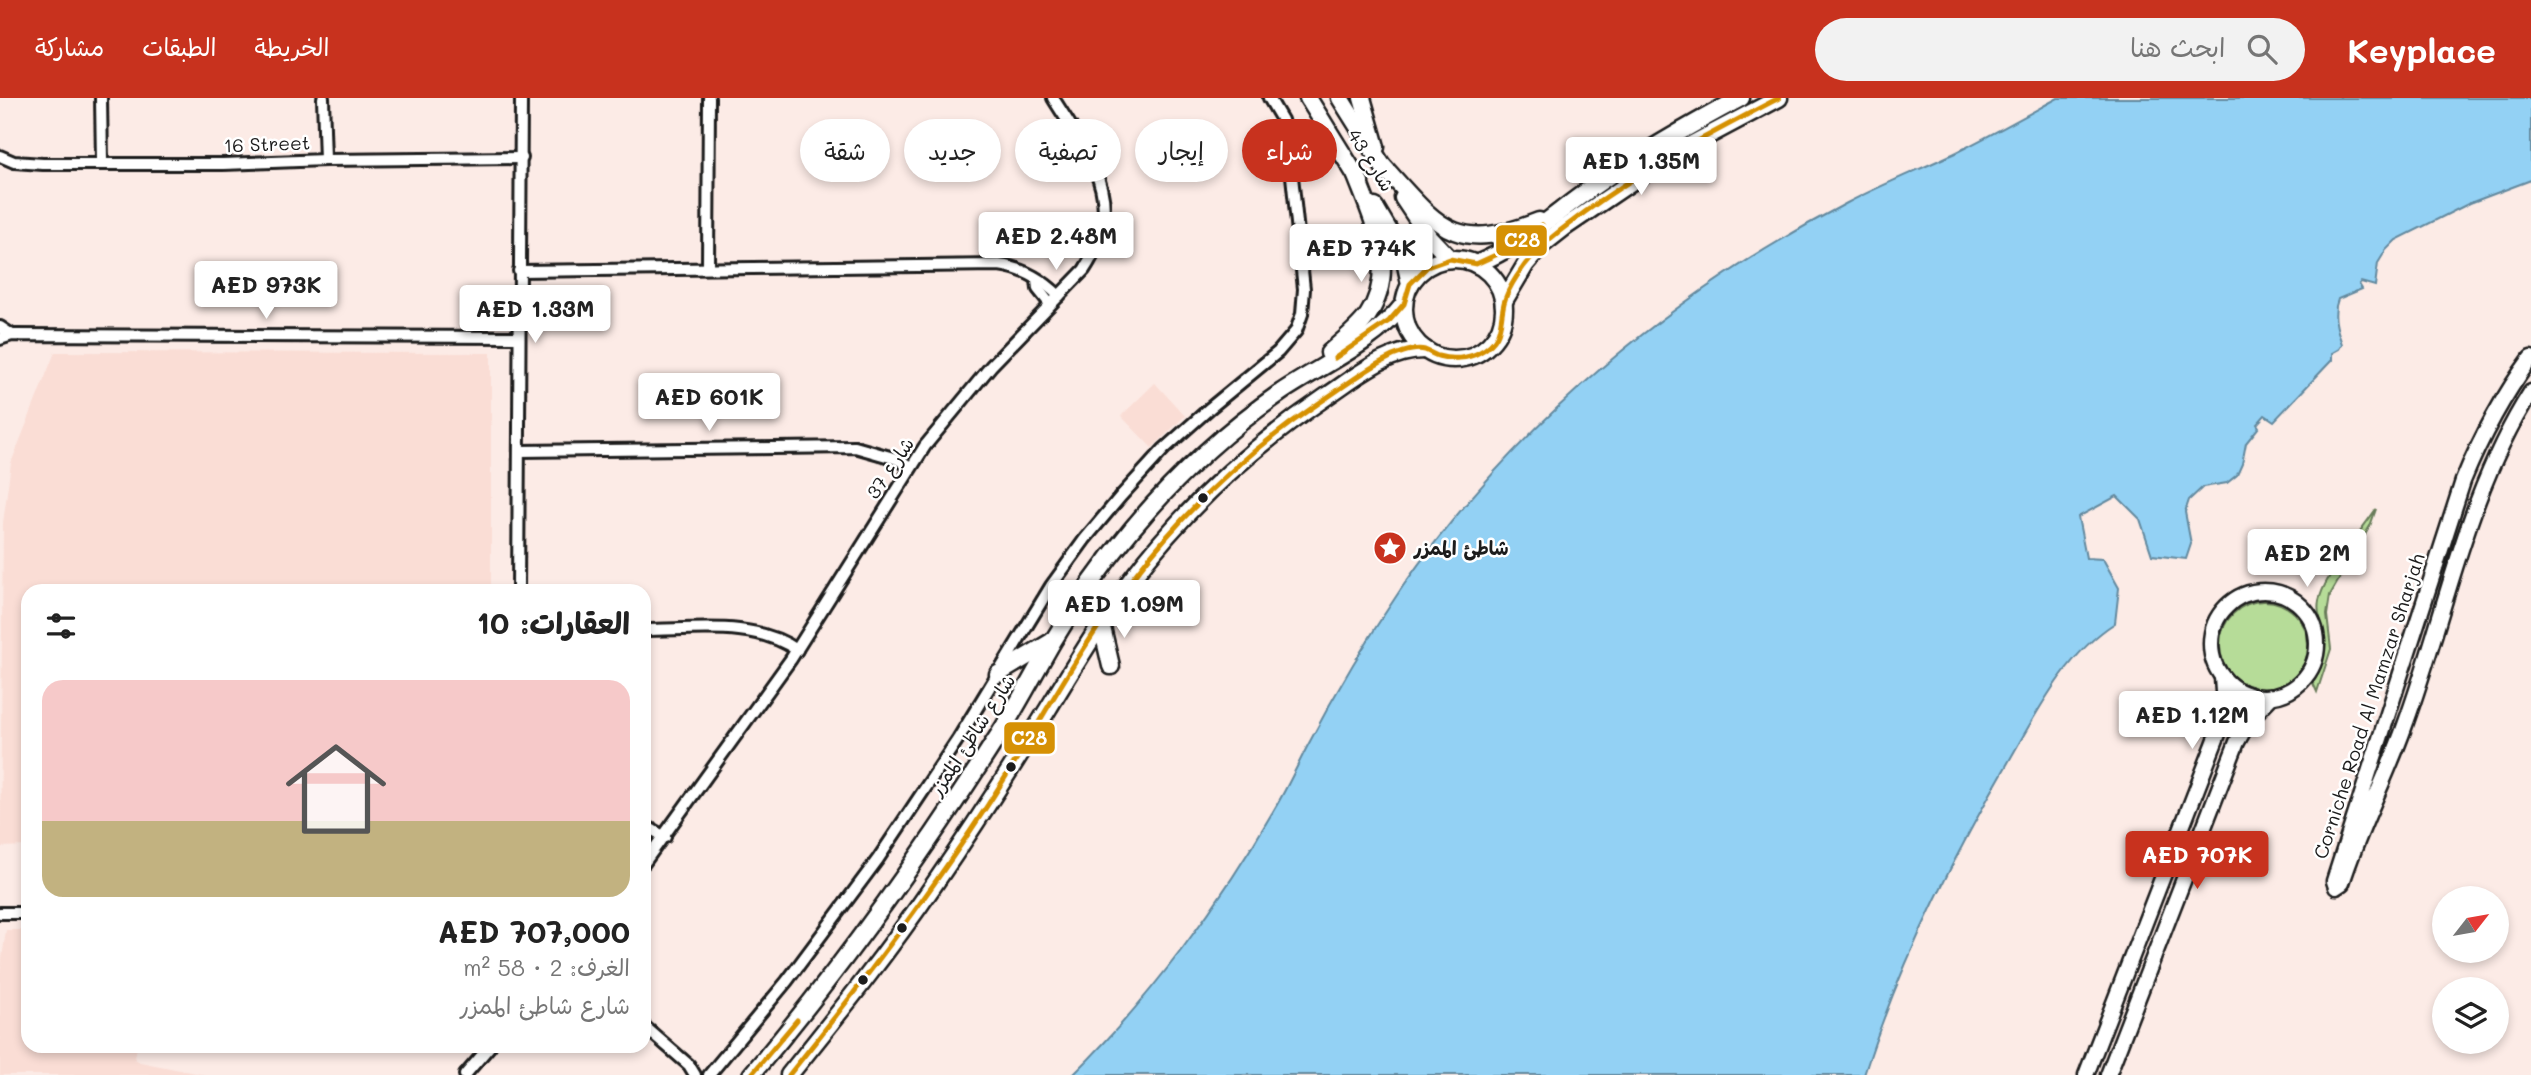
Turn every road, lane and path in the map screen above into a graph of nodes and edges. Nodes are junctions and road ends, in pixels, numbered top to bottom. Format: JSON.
{"nodes":[{"id":1,"x":102,"y":98,"type":"edge"},
{"id":2,"x":323,"y":98,"type":"edge"},
{"id":3,"x":521,"y":98,"type":"edge"},
{"id":4,"x":709,"y":98,"type":"edge"},
{"id":5,"x":1053,"y":98,"type":"edge"},
{"id":6,"x":1269,"y":98,"type":"edge"},
{"id":7,"x":1308,"y":98,"type":"edge"},
{"id":8,"x":1340,"y":98,"type":"edge"},
{"id":9,"x":1362,"y":98,"type":"edge"},
{"id":10,"x":1741,"y":98,"type":"edge"},
{"id":11,"x":1779,"y":98,"type":"edge"},
{"id":12,"x":0,"y":156,"type":"edge"},
{"id":13,"x":522,"y":158,"type":"junction"},
{"id":14,"x":325,"y":160,"type":"junction"},
{"id":15,"x":1380,"y":161,"type":"junction"},
{"id":16,"x":14,"y":162,"type":"junction"},
{"id":17,"x":102,"y":163,"type":"junction"},
{"id":18,"x":0,"y":168,"type":"edge"},
{"id":19,"x":1356,"y":176,"type":"junction"},
{"id":20,"x":1554,"y":215,"type":"junction"},
{"id":21,"x":1450,"y":259,"type":"junction"},
{"id":22,"x":1476,"y":264,"type":"junction"},
{"id":23,"x":708,"y":268,"type":"junction"},
{"id":24,"x":519,"y":271,"type":"junction"},
{"id":25,"x":1037,"y":280,"type":"junction"},
{"id":26,"x":1410,"y":284,"type":"junction"},
{"id":27,"x":1059,"y":296,"type":"junction"},
{"id":28,"x":1504,"y":301,"type":"junction"},
{"id":29,"x":1050,"y":304,"type":"junction"},
{"id":30,"x":1404,"y":304,"type":"junction"},
{"id":31,"x":0,"y":327,"type":"edge"},
{"id":32,"x":12,"y":335,"type":"junction"},
{"id":33,"x":519,"y":337,"type":"junction"},
{"id":34,"x":0,"y":339,"type":"edge"},
{"id":35,"x":1426,"y":350,"type":"junction"},
{"id":36,"x":2531,"y":358,"type":"edge"},
{"id":37,"x":1304,"y":377,"type":"junction"},
{"id":38,"x":2531,"y":392,"type":"edge"},
{"id":39,"x":519,"y":451,"type":"junction"},
{"id":40,"x":908,"y":472,"type":"junction"},
{"id":41,"x":519,"y":584,"type":"edge"},
{"id":42,"x":1101,"y":622,"type":"junction"},
{"id":43,"x":651,"y":630,"type":"edge"},
{"id":44,"x":1053,"y":641,"type":"junction"},
{"id":45,"x":794,"y":654,"type":"junction"},
{"id":46,"x":1111,"y":666,"type":"dead end"},
{"id":47,"x":998,"y":674,"type":"junction"},
{"id":48,"x":2222,"y":677,"type":"junction"},
{"id":49,"x":2271,"y":697,"type":"junction"},
{"id":50,"x":2385,"y":720,"type":"junction"},
{"id":51,"x":2405,"y":725,"type":"junction"},
{"id":52,"x":651,"y":829,"type":"edge"},
{"id":53,"x":661,"y":841,"type":"junction"},
{"id":54,"x":651,"y":854,"type":"edge"},
{"id":55,"x":0,"y":913,"type":"edge"},
{"id":56,"x":21,"y":913,"type":"edge"},
{"id":57,"x":651,"y":1032,"type":"edge"},
{"id":58,"x":482,"y":1053,"type":"edge"},
{"id":59,"x":692,"y":1070,"type":"edge"},
{"id":60,"x":465,"y":1075,"type":"edge"},
{"id":61,"x":709,"y":1075,"type":"edge"},
{"id":62,"x":751,"y":1075,"type":"edge"},
{"id":63,"x":789,"y":1075,"type":"edge"},
{"id":64,"x":2086,"y":1075,"type":"edge"},
{"id":65,"x":2108,"y":1075,"type":"edge"}],
"edges":[{"from":1,"to":17,"type":"street"},
{"from":2,"to":14,"type":"street"},
{"from":3,"to":13,"type":"street"},
{"from":4,"to":23,"type":"street"},
{"from":5,"to":27,"type":"street","name":"شارع 37"},
{"from":6,"to":47,"type":"street"},
{"from":7,"to":19,"type":"main road","name":"شارع 43"},
{"from":8,"to":15,"type":"main road","name":"شارع 43"},
{"from":9,"to":15,"type":"main road"},
{"from":10,"to":20,"type":"main road"},
{"from":11,"to":28,"type":"main road"},
{"from":12,"to":16,"type":"street","name":"16 Street"},
{"from":13,"to":14,"type":"street","name":"16 Street"},
{"from":13,"to":24,"type":"street"},
{"from":14,"to":17,"type":"street","name":"16 Street"},
{"from":15,"to":20,"type":"main road"},
{"from":15,"to":21,"type":"main road","name":"شارع 43"},
{"from":16,"to":17,"type":"street","name":"16 Street"},
{"from":16,"to":18,"type":"street","name":"16 Street"},
{"from":19,"to":26,"type":"main road","name":"شارع 43"},
{"from":19,"to":37,"type":"main road"},
{"from":20,"to":22,"type":"main road"},
{"from":21,"to":22,"type":"main road"},
{"from":21,"to":26,"type":"main road"},
{"from":22,"to":28,"type":"main road"},
{"from":23,"to":24,"type":"street"},
{"from":23,"to":25,"type":"street"},
{"from":24,"to":33,"type":"street"},
{"from":25,"to":27,"type":"street"},
{"from":25,"to":29,"type":"street"},
{"from":26,"to":30,"type":"main road"},
{"from":27,"to":29,"type":"street","name":"شارع 37"},
{"from":28,"to":35,"type":"main road"},
{"from":29,"to":40,"type":"street","name":"شارع 37"},
{"from":30,"to":35,"type":"main road"},
{"from":30,"to":37,"type":"main road","name":"شارع شاطئ الممزر"},
{"from":31,"to":32,"type":"street"},
{"from":32,"to":33,"type":"street"},
{"from":32,"to":34,"type":"street"},
{"from":33,"to":39,"type":"street"},
{"from":35,"to":42,"type":"main road"},
{"from":36,"to":50,"type":"street","name":"Corniche Road Al Mamzar Sharjah"},
{"from":37,"to":44,"type":"main road","name":"شارع شاطئ الممزر"},
{"from":38,"to":51,"type":"street","name":"Corniche Road Al Mamzar Sharjah"},
{"from":39,"to":40,"type":"street"},
{"from":39,"to":41,"type":"street"},
{"from":40,"to":45,"type":"street","name":"شارع 37"},
{"from":42,"to":46,"type":"main road"},
{"from":42,"to":63,"type":"main road"},
{"from":43,"to":45,"type":"street"},
{"from":44,"to":47,"type":"main road"},
{"from":44,"to":62,"type":"main road","name":"شارع شاطئ الممزر"},
{"from":45,"to":53,"type":"street","name":"شارع 37"},
{"from":47,"to":61,"type":"street"},
{"from":48,"to":49,"type":"street"},
{"from":48,"to":49,"type":"street"},
{"from":48,"to":64,"type":"street"},
{"from":49,"to":65,"type":"street"},
{"from":50,"to":51,"type":"street"},
{"from":50,"to":51,"type":"street","name":"Corniche Road Al Mamzar Sharjah"},
{"from":52,"to":53,"type":"street"},
{"from":53,"to":54,"type":"street","name":"شارع 37"},
{"from":55,"to":56,"type":"street"},
{"from":57,"to":59,"type":"street"},
{"from":58,"to":60,"type":"street"},
{"from":59,"to":61,"type":"street"}]}
